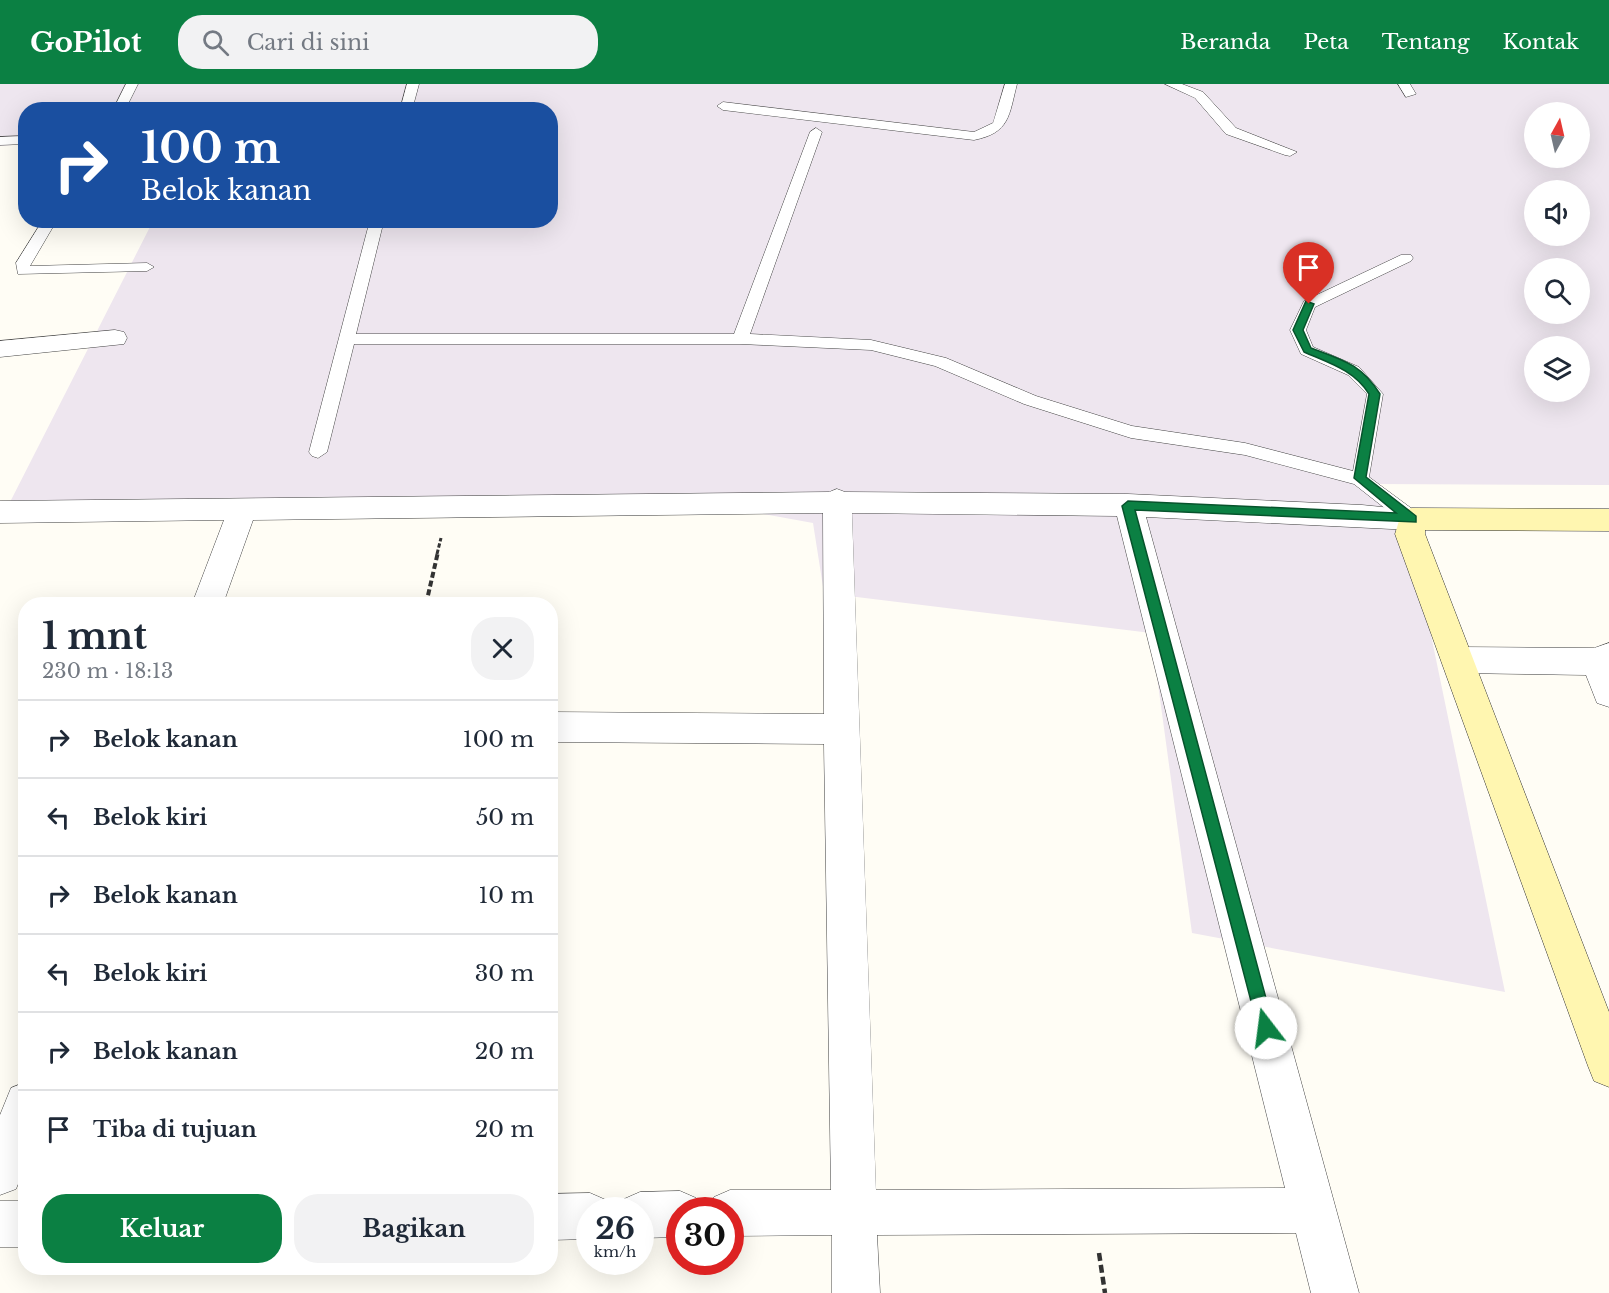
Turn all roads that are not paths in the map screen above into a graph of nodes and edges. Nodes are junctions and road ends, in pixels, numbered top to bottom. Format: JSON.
{"nodes":[{"id":1,"x":132,"y":84,"type":"edge"},
{"id":2,"x":413,"y":84,"type":"edge"},
{"id":3,"x":1011,"y":84,"type":"edge"},
{"id":4,"x":1172,"y":84,"type":"edge"},
{"id":5,"x":123,"y":102,"type":"edge"},
{"id":6,"x":408,"y":102,"type":"edge"},
{"id":7,"x":723,"y":106,"type":"dead end"},
{"id":8,"x":816,"y":132,"type":"dead end"},
{"id":9,"x":18,"y":140,"type":"edge"},
{"id":10,"x":0,"y":141,"type":"edge"},
{"id":11,"x":1290,"y":152,"type":"dead end"},
{"id":12,"x":45,"y":228,"type":"edge"},
{"id":13,"x":375,"y":228,"type":"edge"},
{"id":14,"x":1406,"y":258,"type":"dead end"},
{"id":15,"x":147,"y":267,"type":"dead end"},
{"id":16,"x":115,"y":338,"type":"dead end"},
{"id":17,"x":347,"y":339,"type":"junction"},
{"id":18,"x":740,"y":339,"type":"junction"},
{"id":19,"x":0,"y":349,"type":"edge"},
{"id":20,"x":318,"y":452,"type":"dead end"},
{"id":21,"x":1360,"y":478,"type":"junction"},
{"id":22,"x":837,"y":500,"type":"junction"},
{"id":23,"x":1128,"y":506,"type":"junction"},
{"id":24,"x":242,"y":510,"type":"junction"},
{"id":25,"x":0,"y":512,"type":"edge"},
{"id":26,"x":1412,"y":519,"type":"junction"},
{"id":27,"x":1609,"y":520,"type":"edge"},
{"id":28,"x":211,"y":597,"type":"edge"},
{"id":29,"x":1603,"y":659,"type":"edge"},
{"id":30,"x":1458,"y":660,"type":"junction"},
{"id":31,"x":1609,"y":693,"type":"edge"},
{"id":32,"x":558,"y":727,"type":"edge"},
{"id":33,"x":840,"y":729,"type":"junction"},
{"id":34,"x":1609,"y":1065,"type":"edge"},
{"id":35,"x":18,"y":1125,"type":"edge"},
{"id":36,"x":0,"y":1173,"type":"edge"},
{"id":37,"x":1314,"y":1210,"type":"junction"},
{"id":38,"x":856,"y":1211,"type":"junction"},
{"id":39,"x":744,"y":1213,"type":"edge"},
{"id":40,"x":576,"y":1216,"type":"edge"},
{"id":41,"x":558,"y":1217,"type":"edge"},
{"id":42,"x":0,"y":1224,"type":"edge"},
{"id":43,"x":18,"y":1224,"type":"edge"},
{"id":44,"x":856,"y":1293,"type":"edge"},
{"id":45,"x":1335,"y":1293,"type":"edge"}],
"edges":[{"from":1,"to":5,"type":"lane"},
{"from":2,"to":6,"type":"lane"},
{"from":3,"to":7,"type":"lane"},
{"from":4,"to":11,"type":"lane"},
{"from":8,"to":18,"type":"lane"},
{"from":9,"to":10,"type":"lane"},
{"from":12,"to":15,"type":"lane"},
{"from":13,"to":17,"type":"lane"},
{"from":14,"to":21,"type":"lane"},
{"from":16,"to":19,"type":"street"},
{"from":17,"to":18,"type":"lane"},
{"from":17,"to":20,"type":"lane"},
{"from":18,"to":21,"type":"lane"},
{"from":21,"to":26,"type":"lane"},
{"from":22,"to":23,"type":"street"},
{"from":22,"to":24,"type":"street"},
{"from":22,"to":33,"type":"street"},
{"from":23,"to":26,"type":"street"},
{"from":23,"to":37,"type":"street"},
{"from":24,"to":25,"type":"street"},
{"from":24,"to":28,"type":"street"},
{"from":26,"to":27,"type":"main road"},
{"from":26,"to":30,"type":"main road"},
{"from":29,"to":30,"type":"street"},
{"from":29,"to":31,"type":"street"},
{"from":30,"to":34,"type":"main road"},
{"from":32,"to":33,"type":"street"},
{"from":33,"to":38,"type":"street"},
{"from":35,"to":36,"type":"street"},
{"from":37,"to":38,"type":"street"},
{"from":37,"to":45,"type":"street"},
{"from":38,"to":39,"type":"street"},
{"from":38,"to":44,"type":"street"},
{"from":40,"to":41,"type":"street"},
{"from":42,"to":43,"type":"street"}]}
